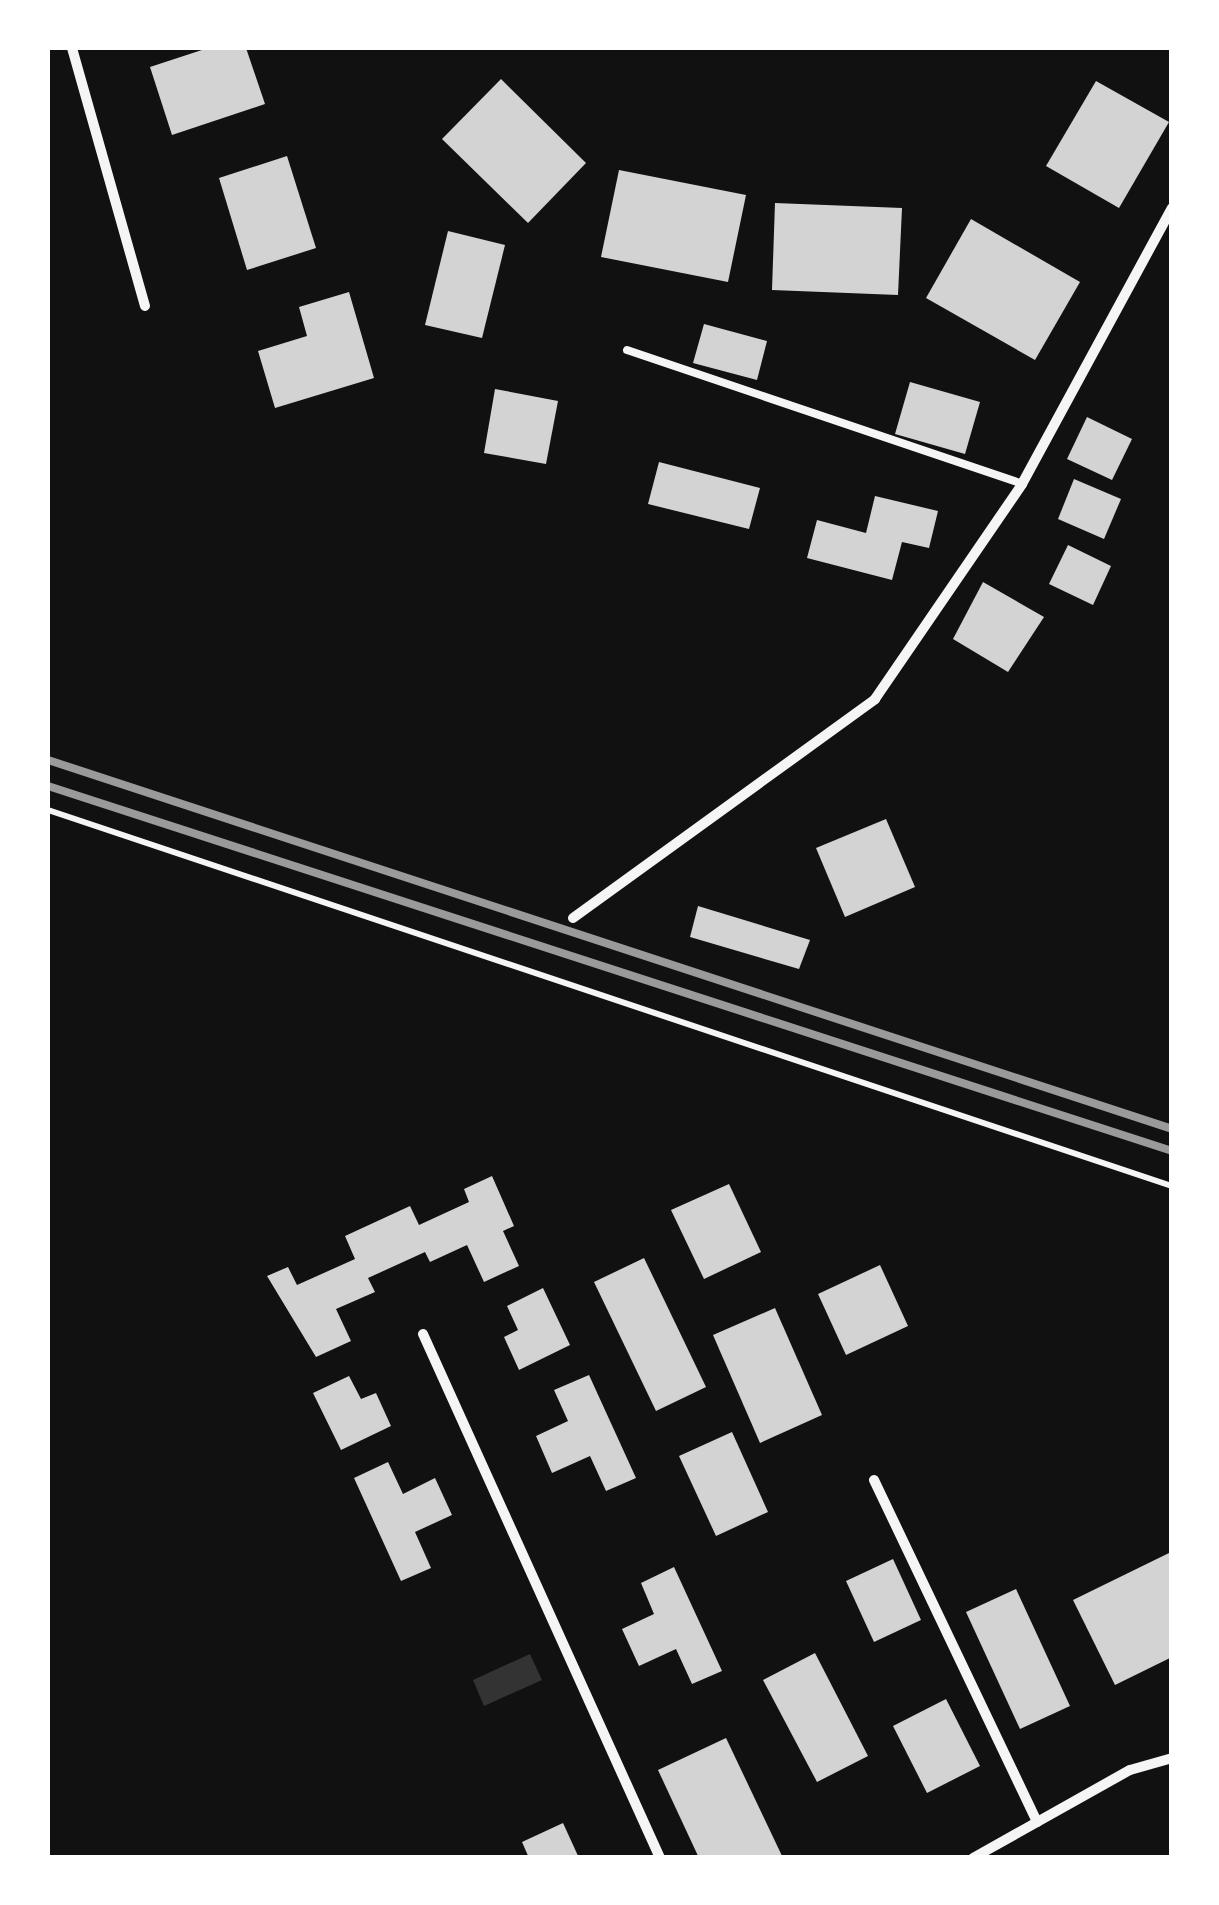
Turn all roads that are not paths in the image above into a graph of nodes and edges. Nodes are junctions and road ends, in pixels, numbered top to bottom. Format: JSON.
{"nodes":[{"id":1,"x":72,"y":48,"type":"edge"},
{"id":2,"x":1172,"y":208,"type":"edge"},
{"id":3,"x":145,"y":306,"type":"dead end"},
{"id":4,"x":627,"y":350,"type":"dead end"},
{"id":5,"x":1022,"y":484,"type":"junction"},
{"id":6,"x":574,"y":918,"type":"dead end"},
{"id":7,"x":422,"y":1334,"type":"dead end"},
{"id":8,"x":874,"y":1480,"type":"dead end"},
{"id":9,"x":1172,"y":1758,"type":"edge"},
{"id":10,"x":1037,"y":1822,"type":"junction"},
{"id":11,"x":660,"y":1858,"type":"edge"},
{"id":12,"x":974,"y":1858,"type":"edge"}],
"edges":[{"from":1,"to":3,"type":"street"},
{"from":2,"to":5,"type":"street"},
{"from":4,"to":5,"type":"lane"},
{"from":5,"to":6,"type":"street"},
{"from":7,"to":11,"type":"street"},
{"from":8,"to":10,"type":"street"},
{"from":9,"to":10,"type":"street"},
{"from":10,"to":12,"type":"street"}]}
